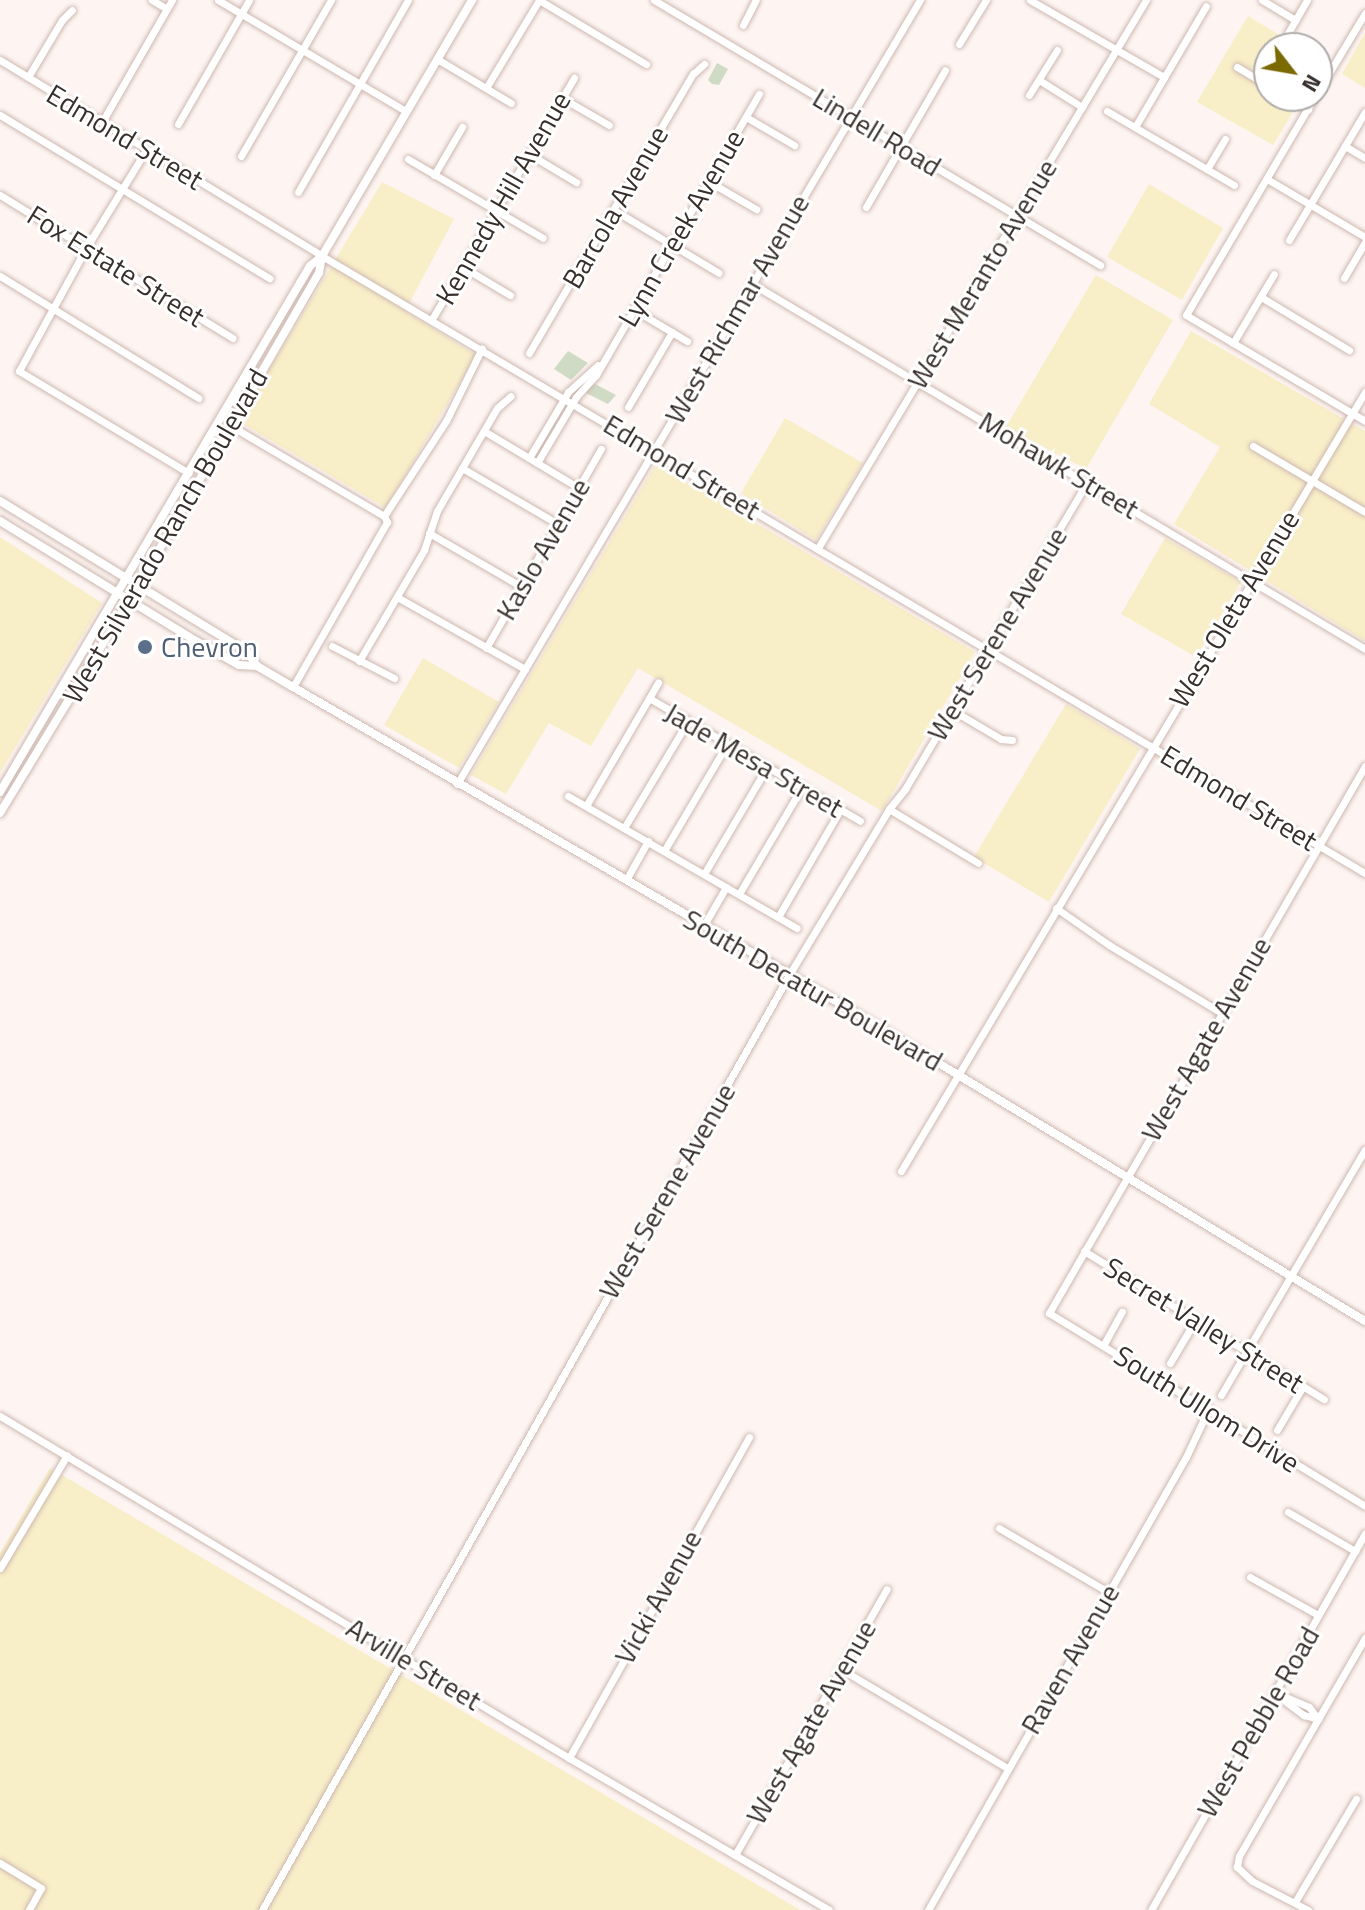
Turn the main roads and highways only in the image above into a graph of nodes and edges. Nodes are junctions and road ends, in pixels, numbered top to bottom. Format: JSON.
{"nodes":[{"id":1,"x":472,"y":0,"type":"edge"},
{"id":2,"x":322,"y":256,"type":"junction"},
{"id":3,"x":0,"y":501,"type":"edge"},
{"id":4,"x":0,"y":521,"type":"edge"},
{"id":5,"x":126,"y":580,"type":"junction"},
{"id":6,"x":137,"y":588,"type":"junction"},
{"id":7,"x":118,"y":595,"type":"junction"},
{"id":8,"x":128,"y":602,"type":"junction"},
{"id":9,"x":257,"y":666,"type":"junction"},
{"id":10,"x":0,"y":792,"type":"edge"},
{"id":11,"x":0,"y":813,"type":"edge"},
{"id":12,"x":1365,"y":1321,"type":"edge"}],
"edges":[{"from":1,"to":2,"type":"main road","name":"West Silverado Ranch Boulevard"},
{"from":2,"to":5,"type":"main road","name":"West Silverado Ranch Boulevard"},
{"from":2,"to":6,"type":"main road","name":"West Silverado Ranch Boulevard"},
{"from":3,"to":5,"type":"main road","name":"South Decatur Boulevard"},
{"from":4,"to":7,"type":"main road","name":"South Decatur Boulevard"},
{"from":5,"to":6,"type":"main road","name":"South Decatur Boulevard"},
{"from":5,"to":7,"type":"main road","name":"West Silverado Ranch Boulevard"},
{"from":6,"to":8,"type":"main road","name":"West Silverado Ranch Boulevard"},
{"from":6,"to":9,"type":"main road","name":"South Decatur Boulevard"},
{"from":7,"to":8,"type":"main road","name":"South Decatur Boulevard"},
{"from":7,"to":10,"type":"main road","name":"West Silverado Ranch Boulevard"},
{"from":8,"to":9,"type":"main road","name":"South Decatur Boulevard"},
{"from":8,"to":11,"type":"main road","name":"West Silverado Ranch Boulevard"},
{"from":9,"to":12,"type":"main road","name":"South Decatur Boulevard"}]}
